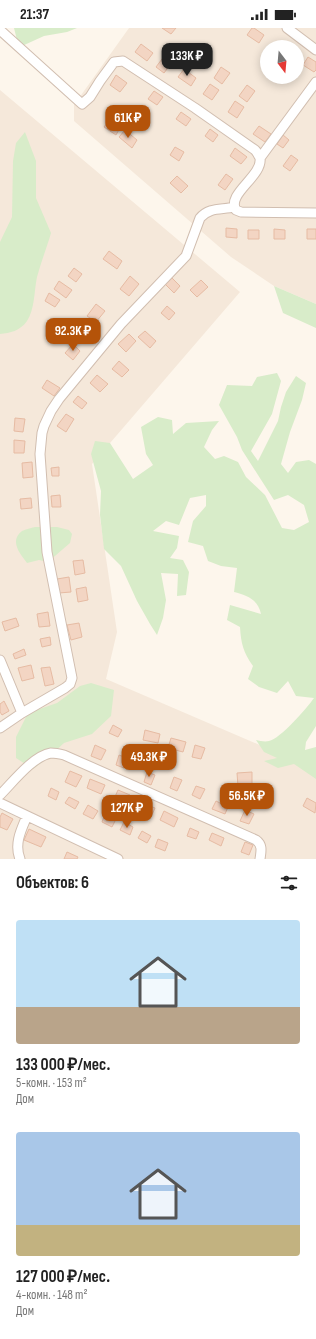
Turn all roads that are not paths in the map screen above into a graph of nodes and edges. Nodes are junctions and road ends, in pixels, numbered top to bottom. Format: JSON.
{"nodes":[{"id":1,"x":287,"y":28,"type":"edge"},
{"id":2,"x":0,"y":30,"type":"edge"},
{"id":3,"x":316,"y":50,"type":"edge"},
{"id":4,"x":316,"y":82,"type":"edge"},
{"id":5,"x":260,"y":158,"type":"junction"},
{"id":6,"x":234,"y":207,"type":"junction"},
{"id":7,"x":316,"y":213,"type":"edge"},
{"id":8,"x":0,"y":660,"type":"edge"},
{"id":9,"x":22,"y":713,"type":"junction"},
{"id":10,"x":0,"y":728,"type":"edge"},
{"id":11,"x":0,"y":795,"type":"edge"},
{"id":12,"x":0,"y":803,"type":"edge"},
{"id":13,"x":27,"y":816,"type":"junction"},
{"id":14,"x":20,"y":859,"type":"edge"},
{"id":15,"x":118,"y":859,"type":"edge"},
{"id":16,"x":260,"y":859,"type":"edge"}],
"edges":[{"from":1,"to":3,"type":"street"},
{"from":2,"to":5,"type":"street"},
{"from":4,"to":5,"type":"street"},
{"from":5,"to":6,"type":"street"},
{"from":6,"to":7,"type":"street"},
{"from":6,"to":9,"type":"street"},
{"from":8,"to":9,"type":"street"},
{"from":9,"to":10,"type":"street"},
{"from":11,"to":16,"type":"street"},
{"from":12,"to":13,"type":"street"},
{"from":13,"to":14,"type":"street"},
{"from":13,"to":15,"type":"street"}]}
